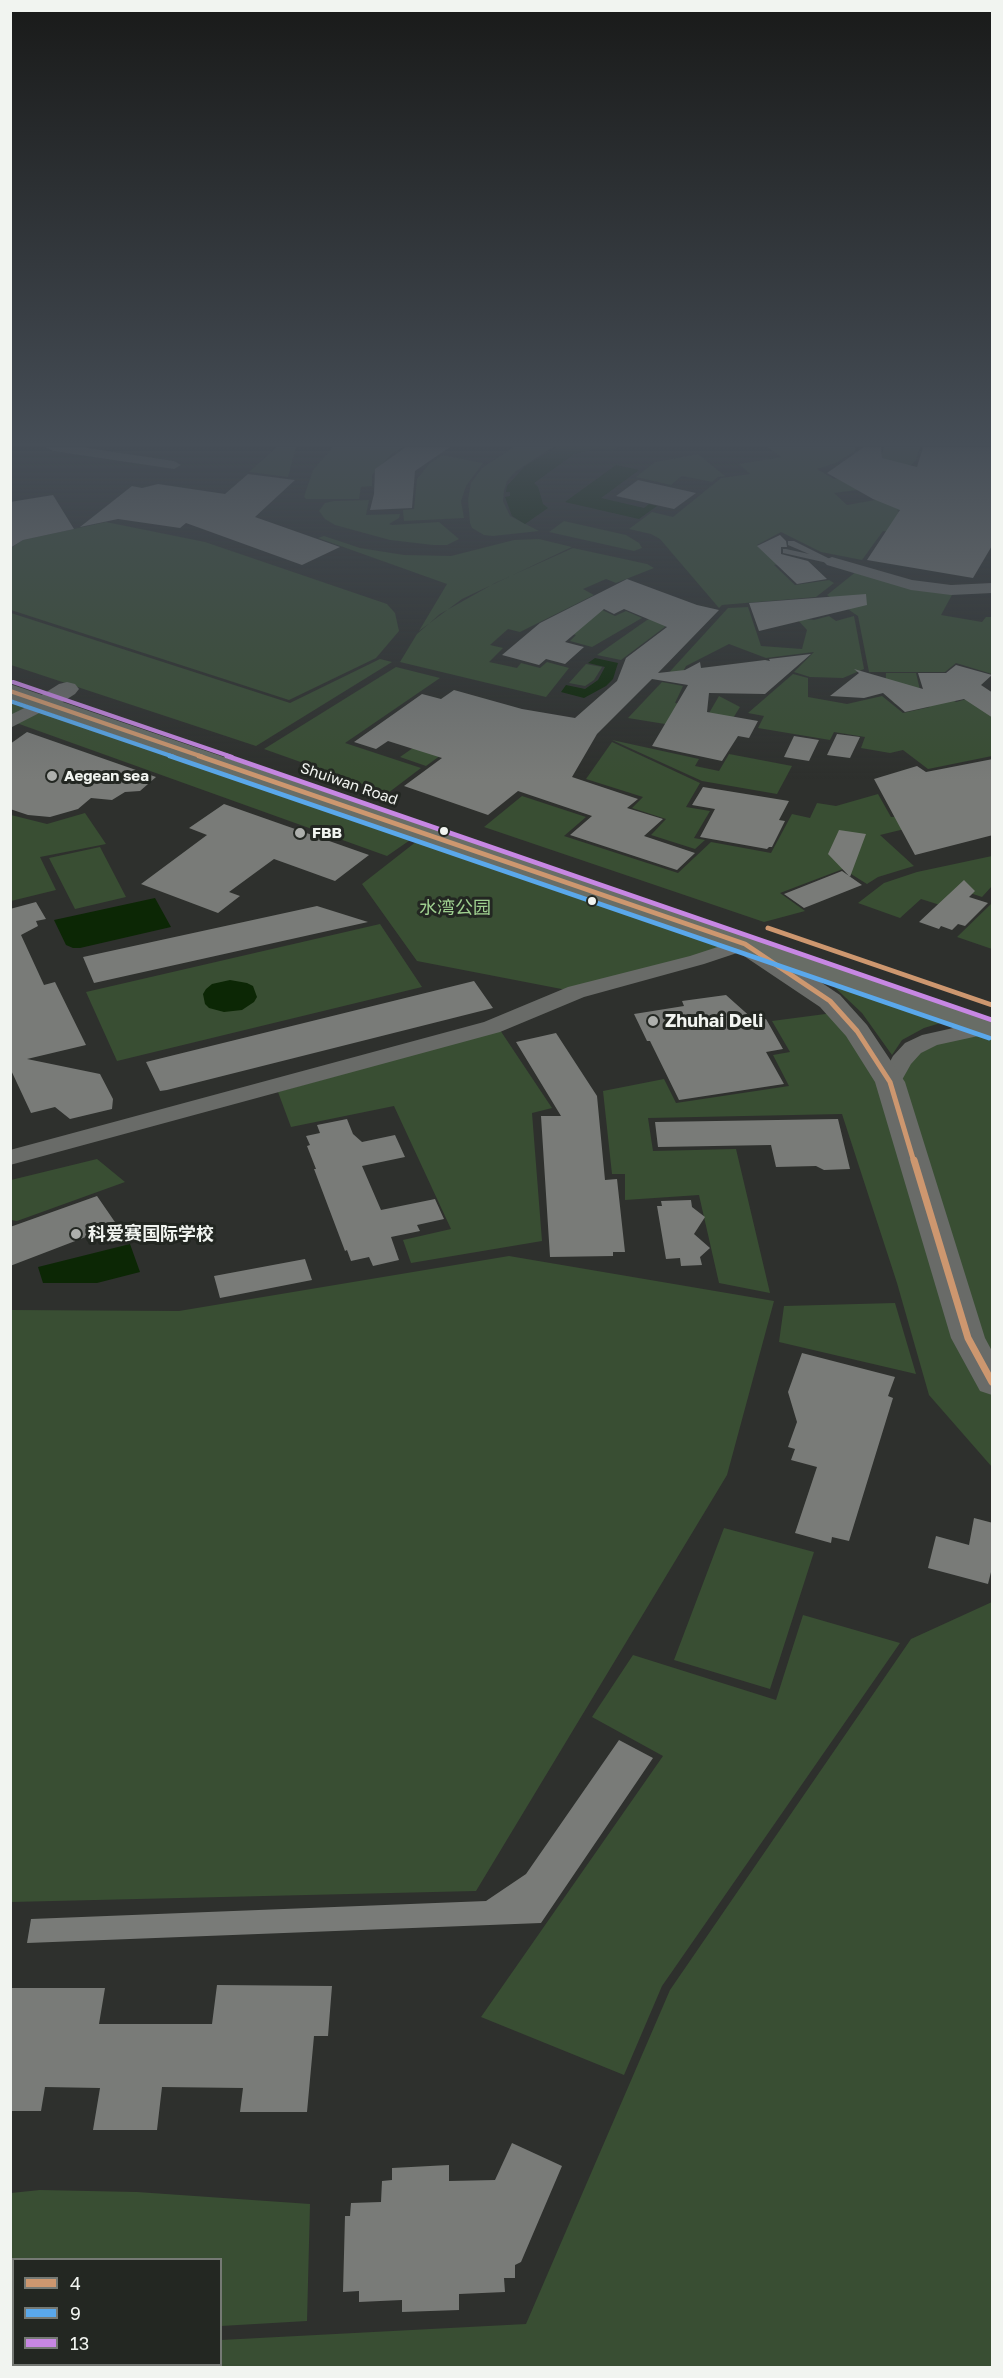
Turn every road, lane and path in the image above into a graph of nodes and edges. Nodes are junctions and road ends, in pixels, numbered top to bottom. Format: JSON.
{"nodes":[{"id":1,"x":819,"y":558,"type":"edge"},
{"id":2,"x":825,"y":558,"type":"edge"},
{"id":3,"x":832,"y":561,"type":"junction"},
{"id":4,"x":993,"y":588,"type":"edge"},
{"id":5,"x":10,"y":670,"type":"edge"},
{"id":6,"x":67,"y":689,"type":"junction"},
{"id":7,"x":10,"y":691,"type":"edge"},
{"id":8,"x":45,"y":703,"type":"junction"},
{"id":9,"x":10,"y":723,"type":"edge"},
{"id":10,"x":745,"y":944,"type":"junction"},
{"id":11,"x":991,"y":1020,"type":"edge"},
{"id":12,"x":890,"y":1082,"type":"junction"},
{"id":13,"x":10,"y":1158,"type":"edge"},
{"id":14,"x":993,"y":1382,"type":"edge"}],
"edges":[{"from":1,"to":3,"type":"lane"},
{"from":2,"to":3,"type":"lane"},
{"from":3,"to":4,"type":"street"},
{"from":5,"to":6,"type":"main road","name":"Shuiwan Road"},
{"from":6,"to":8,"type":"main road"},
{"from":6,"to":11,"type":"main road","name":"Shuiwan Road"},
{"from":7,"to":8,"type":"main road","name":"Shuiwan Road"},
{"from":8,"to":9,"type":"street"},
{"from":8,"to":10,"type":"main road","name":"Shuiwan Road"},
{"from":10,"to":11,"type":"main road","name":"Shuiwan Road"},
{"from":10,"to":12,"type":"street","name":"Shuiwan Road"},
{"from":10,"to":13,"type":"street"},
{"from":11,"to":12,"type":"street"},
{"from":12,"to":14,"type":"street","name":"Shuiwan Road"}]}
